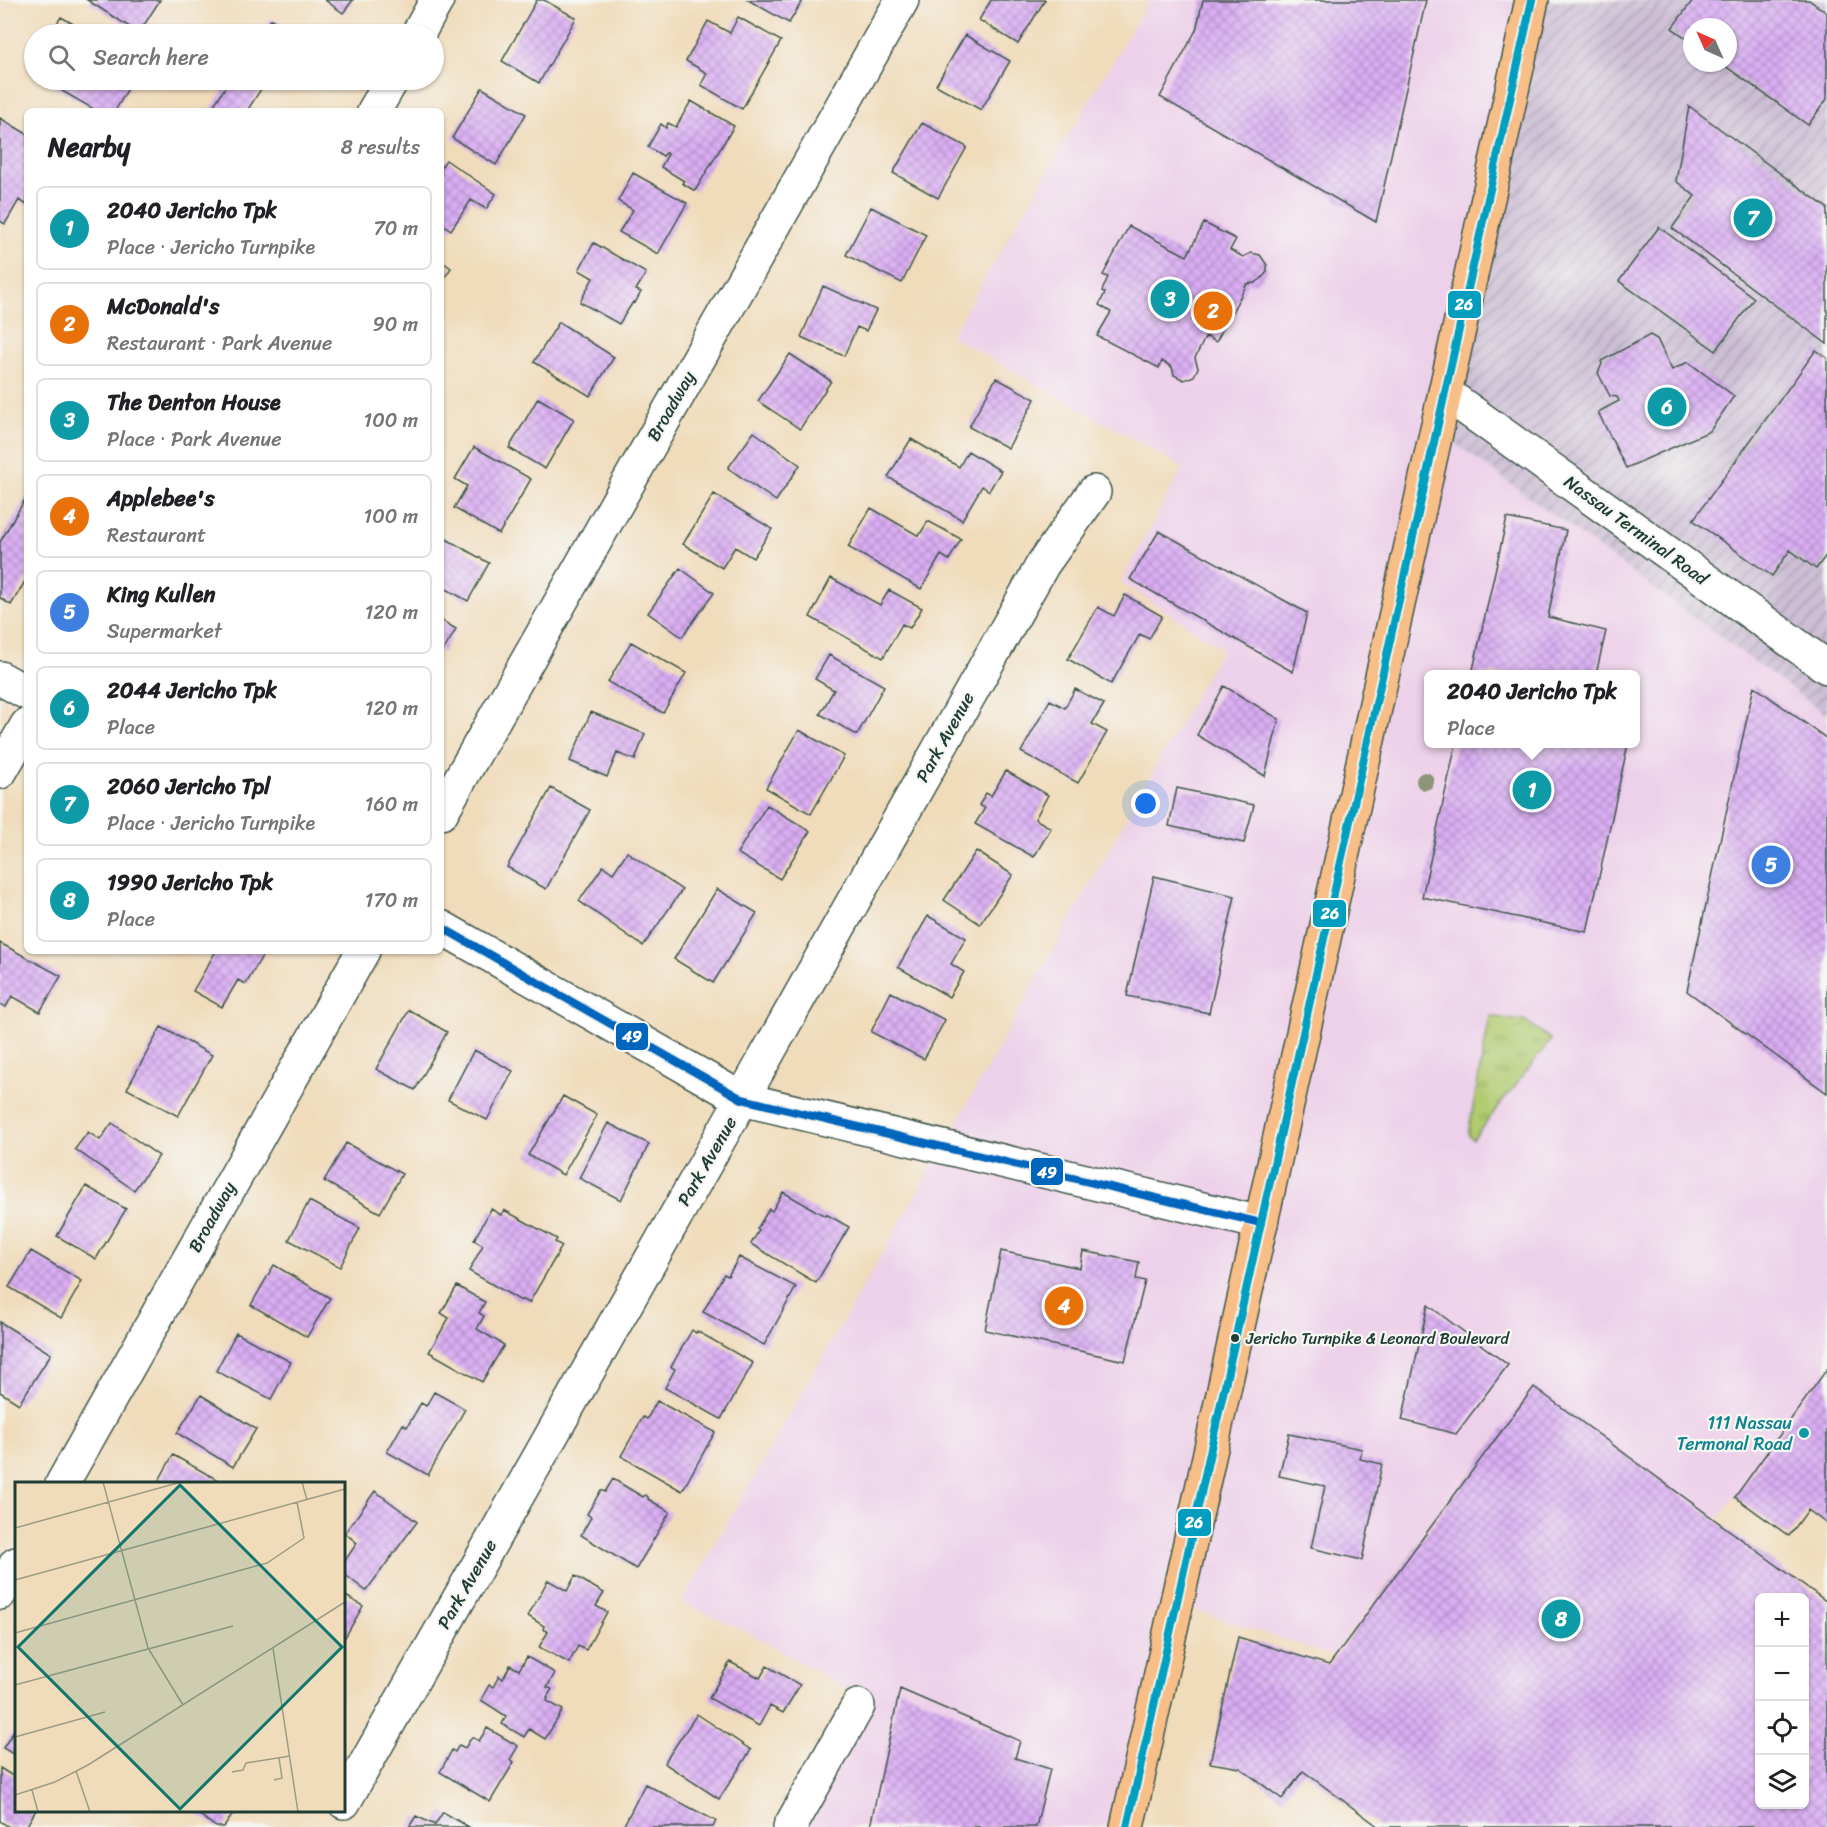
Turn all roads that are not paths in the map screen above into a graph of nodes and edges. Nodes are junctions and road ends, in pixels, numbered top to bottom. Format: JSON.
{"nodes":[{"id":1,"x":437,"y":0,"type":"edge"},
{"id":2,"x":902,"y":0,"type":"edge"},
{"id":3,"x":1532,"y":0,"type":"edge"},
{"id":4,"x":424,"y":24,"type":"edge"},
{"id":5,"x":386,"y":90,"type":"edge"},
{"id":6,"x":376,"y":108,"type":"edge"},
{"id":7,"x":1445,"y":393,"type":"junction"},
{"id":8,"x":1094,"y":492,"type":"dead end"},
{"id":9,"x":1827,"y":667,"type":"edge"},
{"id":10,"x":0,"y":678,"type":"edge"},
{"id":11,"x":24,"y":691,"type":"edge"},
{"id":12,"x":24,"y":730,"type":"edge"},
{"id":13,"x":0,"y":772,"type":"edge"},
{"id":14,"x":444,"y":808,"type":"edge"},
{"id":15,"x":444,"y":929,"type":"edge"},
{"id":16,"x":361,"y":954,"type":"edge"},
{"id":17,"x":742,"y":1099,"type":"junction"},
{"id":18,"x":1261,"y":1223,"type":"junction"},
{"id":19,"x":63,"y":1482,"type":"edge"},
{"id":20,"x":15,"y":1566,"type":"edge"},
{"id":21,"x":0,"y":1593,"type":"edge"},
{"id":22,"x":858,"y":1707,"type":"dead end"},
{"id":23,"x":345,"y":1800,"type":"edge"},
{"id":24,"x":338,"y":1812,"type":"edge"},
{"id":25,"x":329,"y":1827,"type":"edge"},
{"id":26,"x":790,"y":1827,"type":"edge"},
{"id":27,"x":1127,"y":1827,"type":"edge"}],
"edges":[{"from":1,"to":4,"type":"street"},
{"from":2,"to":14,"type":"street","name":"Broadway"},
{"from":3,"to":7,"type":"main road"},
{"from":5,"to":6,"type":"street"},
{"from":7,"to":9,"type":"street","name":"Nassau Terminal Road"},
{"from":7,"to":18,"type":"main road"},
{"from":8,"to":17,"type":"street","name":"Park Avenue"},
{"from":10,"to":11,"type":"street"},
{"from":12,"to":13,"type":"street"},
{"from":15,"to":17,"type":"street"},
{"from":16,"to":19,"type":"street","name":"Broadway"},
{"from":17,"to":18,"type":"street"},
{"from":17,"to":23,"type":"street","name":"Park Avenue"},
{"from":18,"to":27,"type":"main road"},
{"from":20,"to":21,"type":"street"},
{"from":22,"to":26,"type":"street"},
{"from":24,"to":25,"type":"street"}]}
